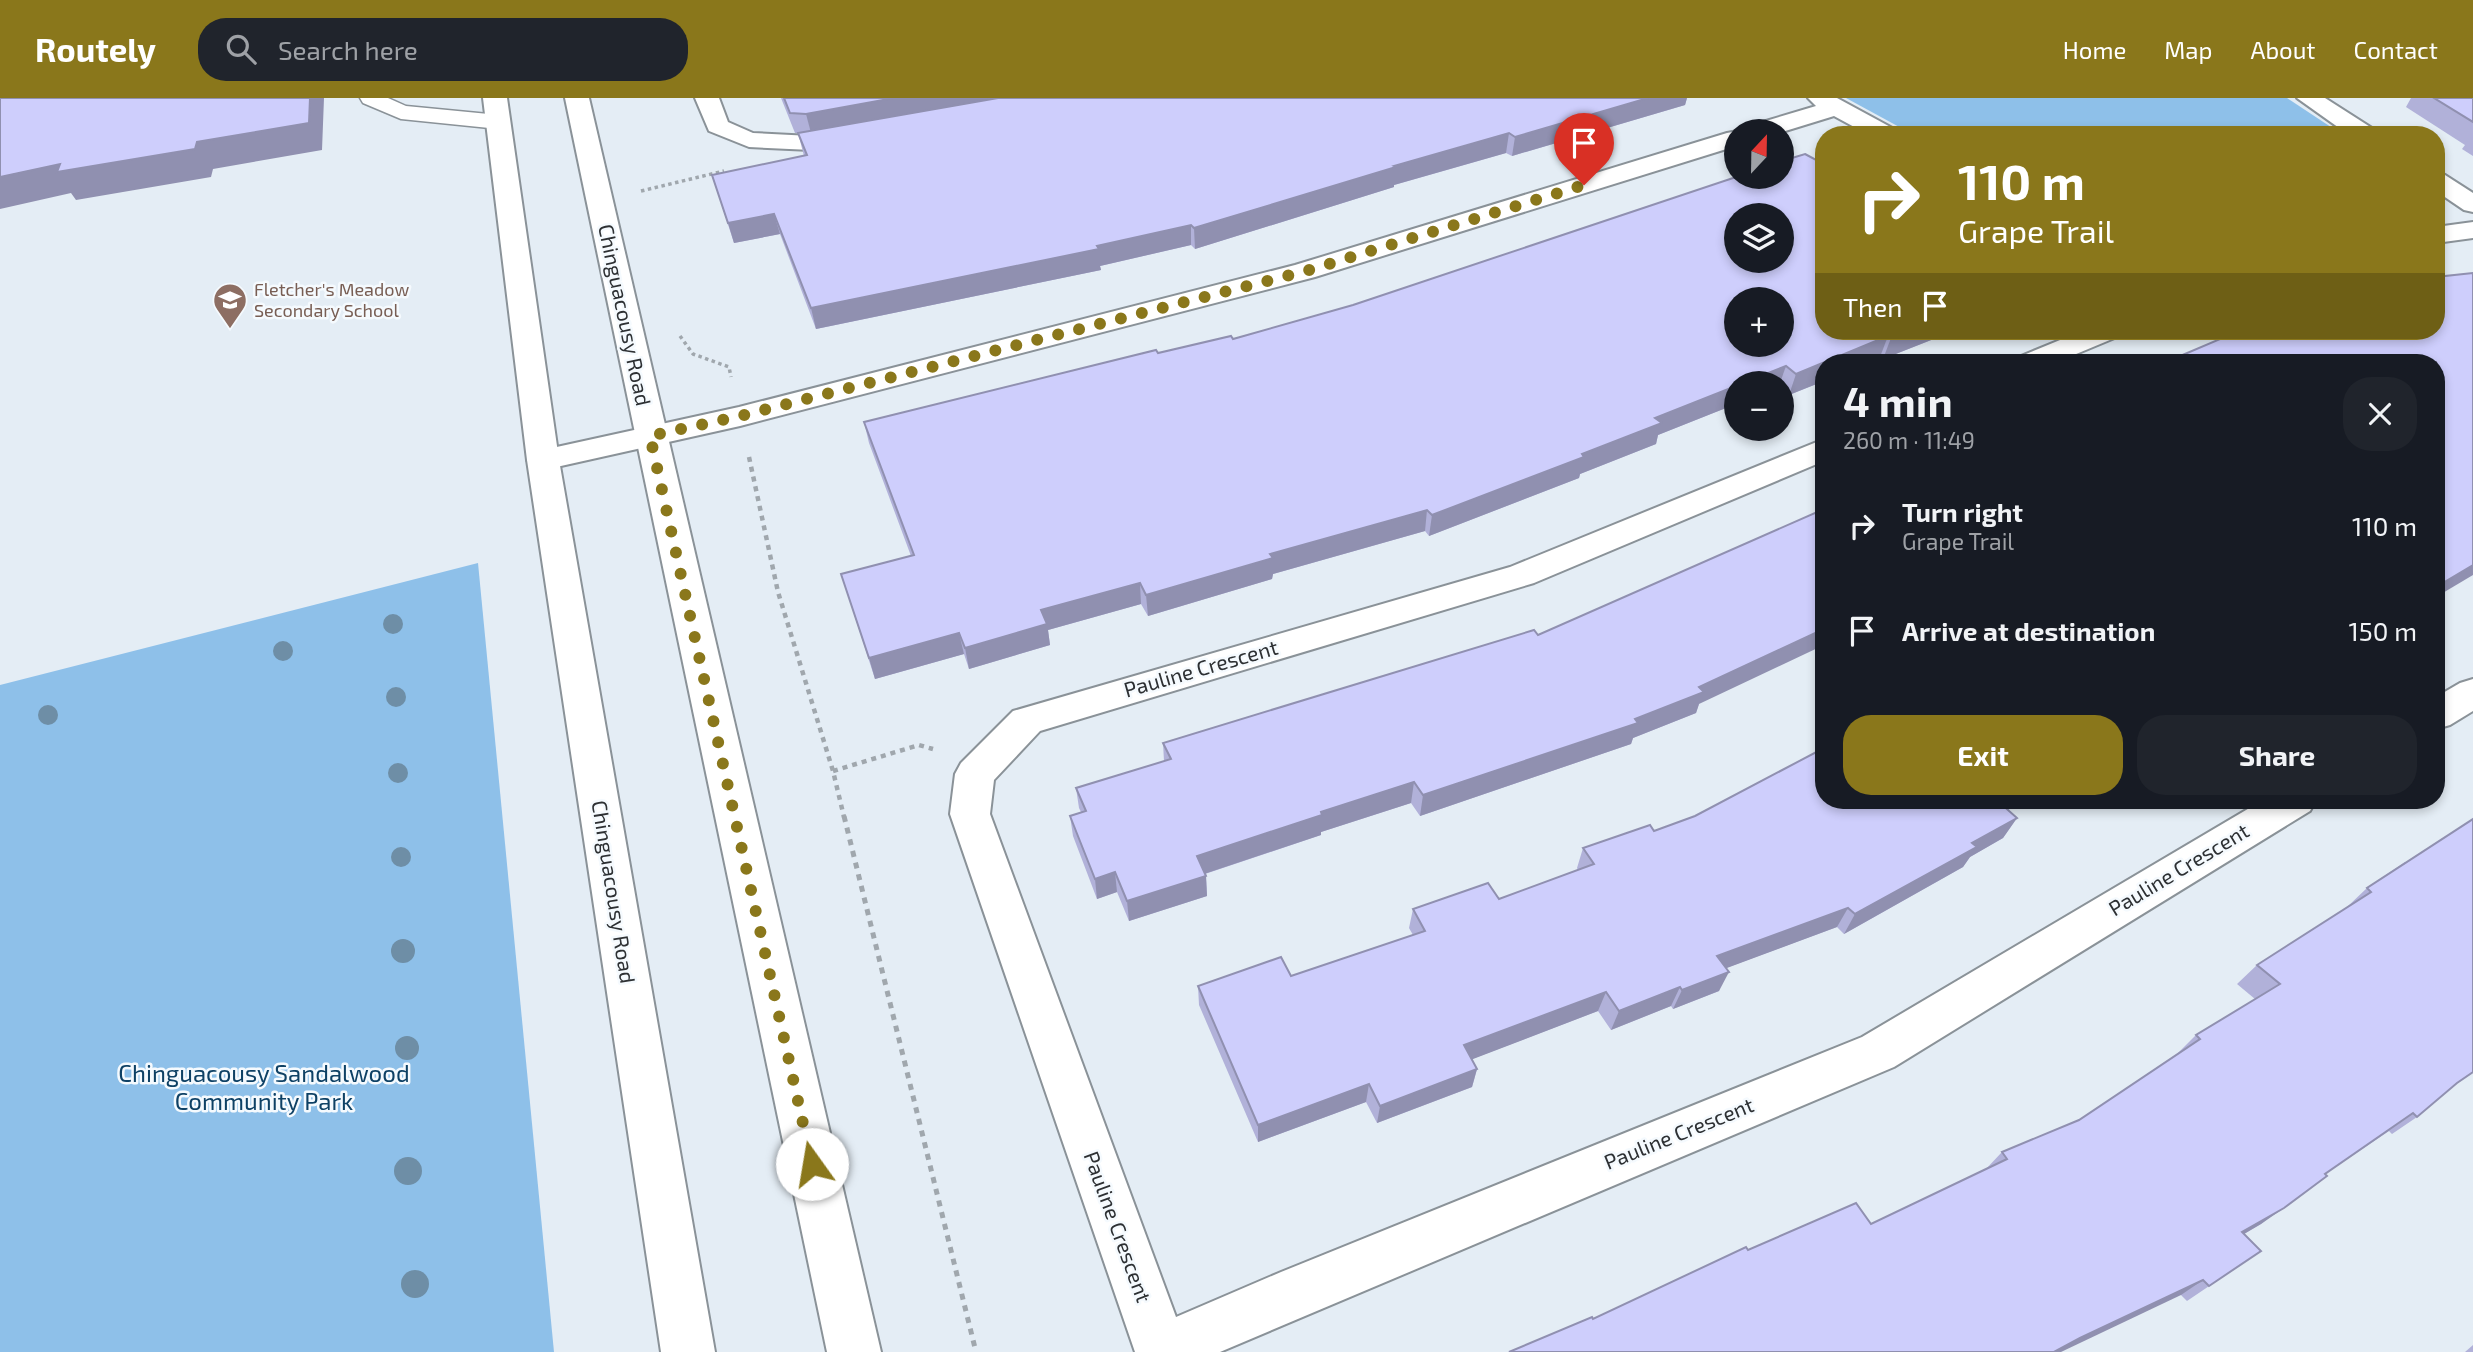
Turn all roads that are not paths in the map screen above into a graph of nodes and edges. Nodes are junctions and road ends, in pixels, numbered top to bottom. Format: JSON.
{"nodes":[{"id":1,"x":371,"y":98,"type":"edge"},
{"id":2,"x":577,"y":98,"type":"edge"},
{"id":3,"x":707,"y":98,"type":"edge"},
{"id":4,"x":2309,"y":98,"type":"edge"},
{"id":5,"x":1828,"y":103,"type":"edge"},
{"id":6,"x":497,"y":110,"type":"edge"},
{"id":7,"x":1788,"y":119,"type":"edge"},
{"id":8,"x":1870,"y":126,"type":"edge"},
{"id":9,"x":2352,"y":126,"type":"edge"},
{"id":10,"x":879,"y":131,"type":"edge"},
{"id":11,"x":1724,"y":142,"type":"edge"},
{"id":12,"x":2445,"y":186,"type":"edge"},
{"id":13,"x":2473,"y":204,"type":"edge"},
{"id":14,"x":2473,"y":230,"type":"edge"},
{"id":15,"x":2445,"y":234,"type":"edge"},
{"id":16,"x":2086,"y":340,"type":"edge"},
{"id":17,"x":2052,"y":354,"type":"edge"},
{"id":18,"x":650,"y":436,"type":"junction"},
{"id":19,"x":1815,"y":453,"type":"edge"},
{"id":20,"x":543,"y":460,"type":"junction"},
{"id":21,"x":2473,"y":693,"type":"edge"},
{"id":22,"x":2445,"y":710,"type":"edge"},
{"id":23,"x":2281,"y":809,"type":"edge"},
{"id":24,"x":688,"y":1352,"type":"edge"},
{"id":25,"x":854,"y":1352,"type":"edge"},
{"id":26,"x":1162,"y":1352,"type":"edge"}],
"edges":[{"from":1,"to":6,"type":"lane"},
{"from":2,"to":18,"type":"street","name":"Chinguacousy Road"},
{"from":3,"to":10,"type":"street"},
{"from":4,"to":9,"type":"street"},
{"from":5,"to":7,"type":"street"},
{"from":5,"to":8,"type":"street"},
{"from":6,"to":20,"type":"street","name":"Chinguacousy Road"},
{"from":11,"to":18,"type":"street"},
{"from":12,"to":13,"type":"street"},
{"from":14,"to":15,"type":"street"},
{"from":16,"to":17,"type":"street"},
{"from":18,"to":20,"type":"street"},
{"from":18,"to":25,"type":"street","name":"Chinguacousy Road"},
{"from":19,"to":26,"type":"street","name":"Pauline Crescent"},
{"from":20,"to":24,"type":"street","name":"Chinguacousy Road"},
{"from":21,"to":22,"type":"street"},
{"from":23,"to":26,"type":"street","name":"Pauline Crescent"}]}
